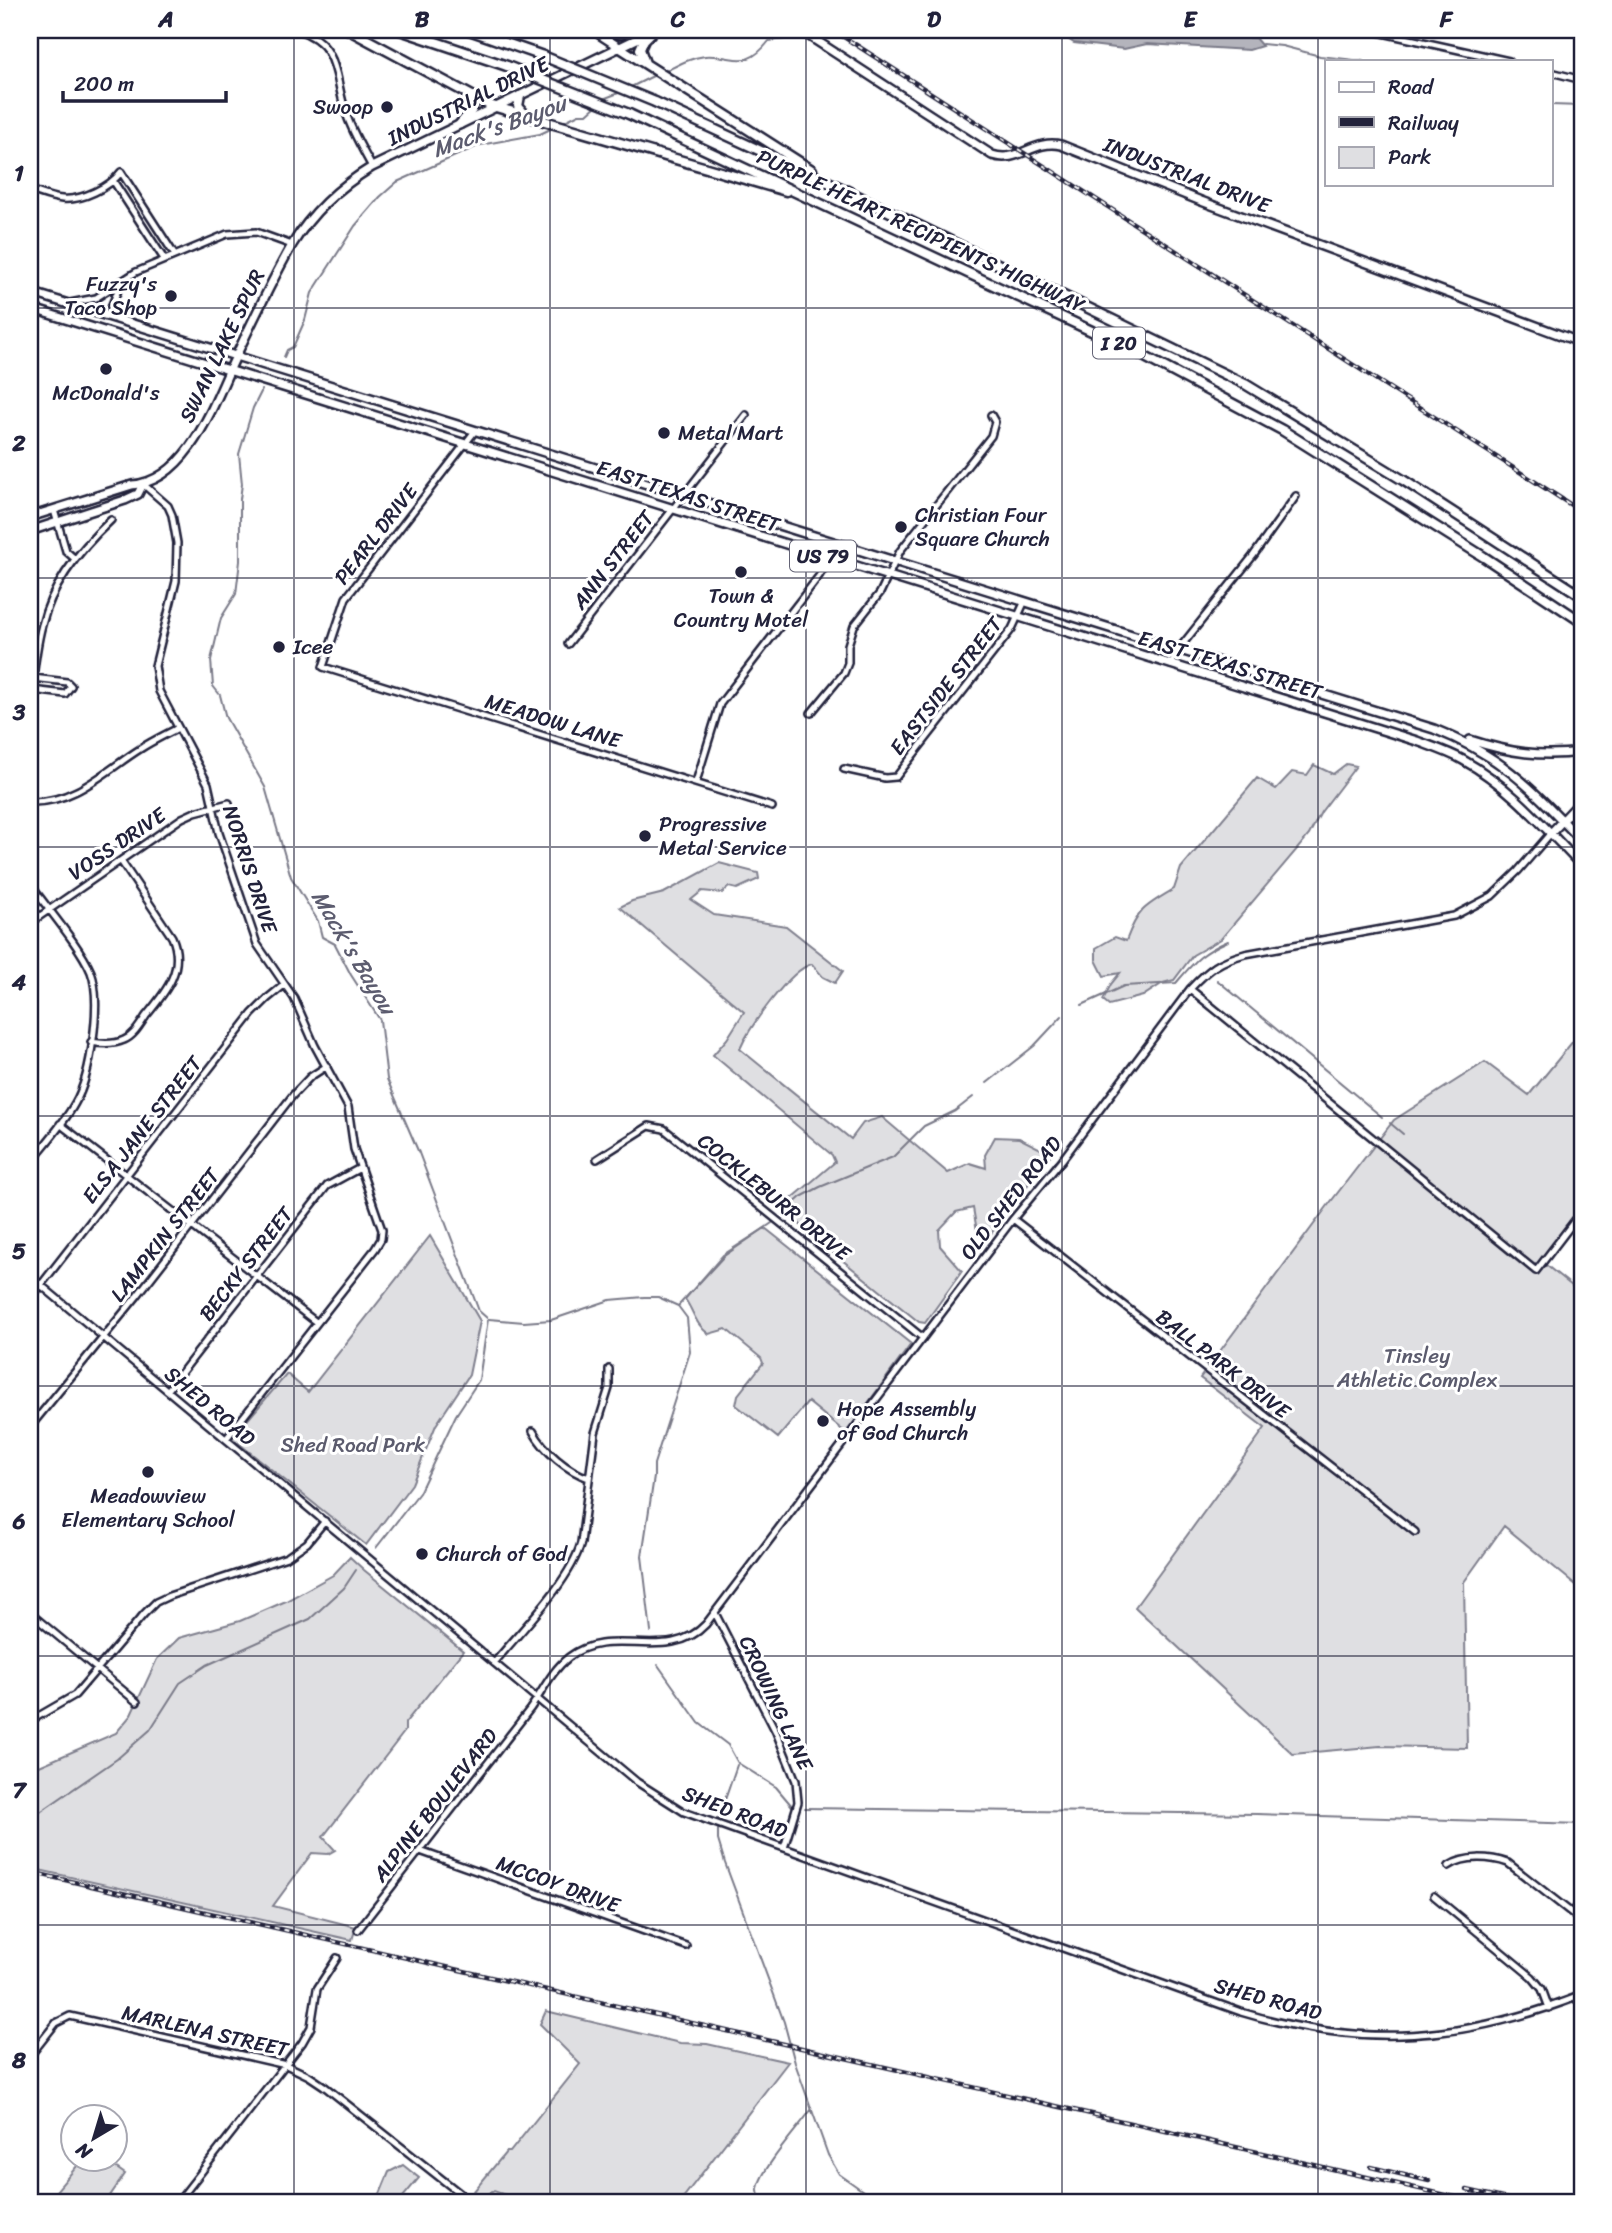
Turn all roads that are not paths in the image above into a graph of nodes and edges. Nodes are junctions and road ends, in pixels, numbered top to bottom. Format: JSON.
{"nodes":[{"id":1,"x":298,"y":30,"type":"edge"},
{"id":2,"x":349,"y":30,"type":"edge"},
{"id":3,"x":400,"y":30,"type":"edge"},
{"id":4,"x":469,"y":30,"type":"edge"},
{"id":5,"x":594,"y":30,"type":"edge"},
{"id":6,"x":641,"y":30,"type":"edge"},
{"id":7,"x":654,"y":30,"type":"edge"},
{"id":8,"x":800,"y":30,"type":"edge"},
{"id":9,"x":1369,"y":30,"type":"edge"},
{"id":10,"x":619,"y":47,"type":"junction"},
{"id":11,"x":1504,"y":60,"type":"edge"},
{"id":12,"x":644,"y":64,"type":"junction"},
{"id":13,"x":1552,"y":72,"type":"edge"},
{"id":14,"x":1582,"y":80,"type":"edge"},
{"id":15,"x":459,"y":90,"type":"junction"},
{"id":16,"x":520,"y":96,"type":"junction"},
{"id":17,"x":495,"y":108,"type":"junction"},
{"id":18,"x":528,"y":117,"type":"junction"},
{"id":19,"x":460,"y":124,"type":"junction"},
{"id":20,"x":372,"y":167,"type":"junction"},
{"id":21,"x":114,"y":182,"type":"junction"},
{"id":22,"x":842,"y":188,"type":"junction"},
{"id":23,"x":30,"y":190,"type":"edge"},
{"id":24,"x":819,"y":202,"type":"junction"},
{"id":25,"x":141,"y":203,"type":"junction"},
{"id":26,"x":131,"y":209,"type":"junction"},
{"id":27,"x":292,"y":245,"type":"junction"},
{"id":28,"x":174,"y":254,"type":"junction"},
{"id":29,"x":164,"y":259,"type":"junction"},
{"id":30,"x":123,"y":281,"type":"junction"},
{"id":31,"x":30,"y":292,"type":"edge"},
{"id":32,"x":64,"y":303,"type":"junction"},
{"id":33,"x":30,"y":308,"type":"edge"},
{"id":34,"x":107,"y":317,"type":"junction"},
{"id":35,"x":1582,"y":343,"type":"edge"},
{"id":36,"x":235,"y":357,"type":"junction"},
{"id":37,"x":229,"y":371,"type":"junction"},
{"id":38,"x":746,"y":415,"type":"dead end"},
{"id":39,"x":990,"y":415,"type":"dead end"},
{"id":40,"x":425,"y":416,"type":"junction"},
{"id":41,"x":421,"y":430,"type":"junction"},
{"id":42,"x":475,"y":431,"type":"junction"},
{"id":43,"x":466,"y":445,"type":"junction"},
{"id":44,"x":568,"y":461,"type":"junction"},
{"id":45,"x":564,"y":475,"type":"junction"},
{"id":46,"x":144,"y":484,"type":"junction"},
{"id":47,"x":683,"y":496,"type":"junction"},
{"id":48,"x":1296,"y":496,"type":"dead end"},
{"id":49,"x":672,"y":509,"type":"junction"},
{"id":50,"x":54,"y":510,"type":"junction"},
{"id":51,"x":30,"y":517,"type":"edge"},
{"id":52,"x":110,"y":520,"type":"dead end"},
{"id":53,"x":58,"y":523,"type":"junction"},
{"id":54,"x":775,"y":525,"type":"junction"},
{"id":55,"x":30,"y":531,"type":"edge"},
{"id":56,"x":771,"y":540,"type":"junction"},
{"id":57,"x":835,"y":543,"type":"junction"},
{"id":58,"x":830,"y":558,"type":"junction"},
{"id":59,"x":75,"y":559,"type":"junction"},
{"id":60,"x":893,"y":561,"type":"junction"},
{"id":61,"x":887,"y":576,"type":"junction"},
{"id":62,"x":1582,"y":596,"type":"edge"},
{"id":63,"x":1024,"y":603,"type":"junction"},
{"id":64,"x":1018,"y":617,"type":"junction"},
{"id":65,"x":1582,"y":622,"type":"edge"},
{"id":66,"x":1120,"y":632,"type":"junction"},
{"id":67,"x":568,"y":644,"type":"dead end"},
{"id":68,"x":1115,"y":648,"type":"junction"},
{"id":69,"x":1178,"y":650,"type":"junction"},
{"id":70,"x":1171,"y":665,"type":"junction"},
{"id":71,"x":323,"y":667,"type":"joint"},
{"id":72,"x":1262,"y":676,"type":"junction"},
{"id":73,"x":33,"y":678,"type":"junction"},
{"id":74,"x":32,"y":690,"type":"junction"},
{"id":75,"x":1257,"y":692,"type":"junction"},
{"id":76,"x":30,"y":706,"type":"edge"},
{"id":77,"x":811,"y":713,"type":"dead end"},
{"id":78,"x":1398,"y":718,"type":"junction"},
{"id":79,"x":178,"y":727,"type":"junction"},
{"id":80,"x":1434,"y":729,"type":"junction"},
{"id":81,"x":1393,"y":734,"type":"junction"},
{"id":82,"x":1582,"y":752,"type":"edge"},
{"id":83,"x":844,"y":769,"type":"dead end"},
{"id":84,"x":696,"y":782,"type":"junction"},
{"id":85,"x":1582,"y":800,"type":"edge"},
{"id":86,"x":30,"y":802,"type":"edge"},
{"id":87,"x":229,"y":803,"type":"dead end"},
{"id":88,"x":213,"y":807,"type":"junction"},
{"id":89,"x":772,"y":807,"type":"dead end"},
{"id":90,"x":1563,"y":821,"type":"junction"},
{"id":91,"x":1550,"y":834,"type":"junction"},
{"id":92,"x":1582,"y":841,"type":"edge"},
{"id":93,"x":121,"y":861,"type":"junction"},
{"id":94,"x":1582,"y":866,"type":"edge"},
{"id":95,"x":30,"y":884,"type":"edge"},
{"id":96,"x":48,"y":910,"type":"junction"},
{"id":97,"x":30,"y":923,"type":"edge"},
{"id":98,"x":284,"y":985,"type":"junction"},
{"id":99,"x":1190,"y":989,"type":"junction"},
{"id":100,"x":91,"y":1042,"type":"junction"},
{"id":101,"x":327,"y":1066,"type":"junction"},
{"id":102,"x":60,"y":1124,"type":"junction"},
{"id":103,"x":597,"y":1158,"type":"dead end"},
{"id":104,"x":30,"y":1163,"type":"edge"},
{"id":105,"x":360,"y":1168,"type":"junction"},
{"id":106,"x":127,"y":1176,"type":"junction"},
{"id":107,"x":1582,"y":1211,"type":"edge"},
{"id":108,"x":1013,"y":1219,"type":"junction"},
{"id":109,"x":191,"y":1226,"type":"junction"},
{"id":110,"x":30,"y":1276,"type":"edge"},
{"id":111,"x":256,"y":1277,"type":"junction"},
{"id":112,"x":41,"y":1286,"type":"junction"},
{"id":113,"x":30,"y":1299,"type":"edge"},
{"id":114,"x":316,"y":1322,"type":"junction"},
{"id":115,"x":104,"y":1338,"type":"junction"},
{"id":116,"x":923,"y":1338,"type":"junction"},
{"id":117,"x":609,"y":1369,"type":"dead end"},
{"id":118,"x":168,"y":1390,"type":"junction"},
{"id":119,"x":30,"y":1427,"type":"edge"},
{"id":120,"x":533,"y":1431,"type":"dead end"},
{"id":121,"x":226,"y":1439,"type":"junction"},
{"id":122,"x":589,"y":1478,"type":"junction"},
{"id":123,"x":325,"y":1521,"type":"junction"},
{"id":124,"x":1415,"y":1532,"type":"dead end"},
{"id":125,"x":30,"y":1613,"type":"edge"},
{"id":126,"x":715,"y":1613,"type":"junction"},
{"id":127,"x":494,"y":1663,"type":"junction"},
{"id":128,"x":97,"y":1670,"type":"junction"},
{"id":129,"x":536,"y":1698,"type":"junction"},
{"id":130,"x":137,"y":1702,"type":"dead end"},
{"id":131,"x":30,"y":1721,"type":"edge"},
{"id":132,"x":784,"y":1849,"type":"junction"},
{"id":133,"x":420,"y":1851,"type":"junction"},
{"id":134,"x":1449,"y":1866,"type":"dead end"},
{"id":135,"x":1434,"y":1896,"type":"dead end"},
{"id":136,"x":1582,"y":1901,"type":"edge"},
{"id":137,"x":1572,"y":1913,"type":"junction"},
{"id":138,"x":1582,"y":1921,"type":"edge"},
{"id":139,"x":358,"y":1930,"type":"dead end"},
{"id":140,"x":687,"y":1946,"type":"dead end"},
{"id":141,"x":337,"y":1958,"type":"dead end"},
{"id":142,"x":1582,"y":1995,"type":"edge"},
{"id":143,"x":1549,"y":2008,"type":"junction"},
{"id":144,"x":30,"y":2056,"type":"edge"},
{"id":145,"x":286,"y":2065,"type":"junction"},
{"id":146,"x":177,"y":2203,"type":"edge"},
{"id":147,"x":472,"y":2203,"type":"edge"}],
"edges":[{"from":1,"to":20,"type":"street"},
{"from":2,"to":15,"type":"highway"},
{"from":3,"to":24,"type":"highway","name":"PURPLE HEART RECIPIENTS HIGHWAY","number":"I 20","bridge":true},
{"from":4,"to":22,"type":"highway","name":"PURPLE HEART RECIPIENTS HIGHWAY","number":"I 20","bridge":true},
{"from":5,"to":6,"type":"main road"},
{"from":5,"to":10,"type":"main road"},
{"from":7,"to":10,"type":"main road","name":"INDUSTRIAL DRIVE"},
{"from":7,"to":12,"type":"highway"},
{"from":8,"to":35,"type":"main road","name":"INDUSTRIAL DRIVE"},
{"from":9,"to":11,"type":"street"},
{"from":10,"to":12,"type":"highway"},
{"from":10,"to":16,"type":"main road","name":"INDUSTRIAL DRIVE"},
{"from":12,"to":22,"type":"highway"},
{"from":13,"to":14,"type":"street"},
{"from":15,"to":17,"type":"highway"},
{"from":15,"to":19,"type":"highway"},
{"from":16,"to":17,"type":"main road","name":"INDUSTRIAL DRIVE"},
{"from":16,"to":18,"type":"highway"},
{"from":17,"to":18,"type":"highway"},
{"from":17,"to":19,"type":"main road","name":"INDUSTRIAL DRIVE"},
{"from":18,"to":24,"type":"highway"},
{"from":19,"to":20,"type":"main road","name":"INDUSTRIAL DRIVE"},
{"from":20,"to":27,"type":"main road","name":"INDUSTRIAL DRIVE"},
{"from":21,"to":23,"type":"street"},
{"from":21,"to":25,"type":"street"},
{"from":21,"to":26,"type":"street"},
{"from":22,"to":62,"type":"highway","name":"PURPLE HEART RECIPIENTS HIGHWAY","number":"I 20"},
{"from":24,"to":65,"type":"highway","name":"PURPLE HEART RECIPIENTS HIGHWAY","number":"I 20"},
{"from":25,"to":26,"type":"street"},
{"from":25,"to":28,"type":"street"},
{"from":26,"to":29,"type":"street"},
{"from":27,"to":28,"type":"street"},
{"from":27,"to":36,"type":"main road","name":"SWAN LAKE SPUR"},
{"from":28,"to":29,"type":"street"},
{"from":29,"to":30,"type":"street"},
{"from":30,"to":32,"type":"street"},
{"from":30,"to":34,"type":"street"},
{"from":31,"to":32,"type":"main road","name":"EAST TEXAS STREET","number":"US 79"},
{"from":32,"to":34,"type":"main road","name":"EAST TEXAS STREET","number":"US 79"},
{"from":33,"to":37,"type":"main road","name":"EAST TEXAS STREET","number":"US 79"},
{"from":34,"to":36,"type":"main road","name":"EAST TEXAS STREET","number":"US 79"},
{"from":36,"to":37,"type":"main road","name":"SWAN LAKE SPUR"},
{"from":36,"to":40,"type":"main road","name":"EAST TEXAS STREET","number":"US 79"},
{"from":37,"to":41,"type":"main road","name":"EAST TEXAS STREET","number":"US 79"},
{"from":37,"to":46,"type":"main road","name":"SWAN LAKE SPUR"},
{"from":38,"to":47,"type":"street","name":"ANN STREET"},
{"from":39,"to":60,"type":"street"},
{"from":40,"to":41,"type":"street"},
{"from":40,"to":42,"type":"main road","name":"EAST TEXAS STREET","number":"US 79"},
{"from":41,"to":43,"type":"main road","name":"EAST TEXAS STREET","number":"US 79"},
{"from":42,"to":43,"type":"street","name":"PEARL DRIVE"},
{"from":42,"to":44,"type":"main road","name":"EAST TEXAS STREET","number":"US 79"},
{"from":43,"to":45,"type":"main road","name":"EAST TEXAS STREET","number":"US 79"},
{"from":43,"to":71,"type":"street","name":"PEARL DRIVE"},
{"from":44,"to":45,"type":"street"},
{"from":44,"to":47,"type":"main road","name":"EAST TEXAS STREET","number":"US 79"},
{"from":45,"to":49,"type":"main road","name":"EAST TEXAS STREET","number":"US 79"},
{"from":46,"to":50,"type":"main road","name":"SWAN LAKE SPUR"},
{"from":46,"to":53,"type":"main road","name":"SWAN LAKE SPUR"},
{"from":46,"to":79,"type":"street","name":"NORRIS DRIVE"},
{"from":47,"to":49,"type":"street","name":"ANN STREET"},
{"from":47,"to":54,"type":"main road","name":"EAST TEXAS STREET","number":"US 79"},
{"from":48,"to":69,"type":"street"},
{"from":49,"to":56,"type":"main road","name":"EAST TEXAS STREET","number":"US 79"},
{"from":49,"to":67,"type":"street","name":"ANN STREET"},
{"from":50,"to":51,"type":"main road","name":"SWAN LAKE SPUR"},
{"from":50,"to":53,"type":"street"},
{"from":52,"to":59,"type":"street"},
{"from":53,"to":55,"type":"main road","name":"SWAN LAKE SPUR"},
{"from":53,"to":59,"type":"street"},
{"from":54,"to":56,"type":"street"},
{"from":54,"to":57,"type":"main road","name":"EAST TEXAS STREET","number":"US 79"},
{"from":56,"to":58,"type":"main road","name":"EAST TEXAS STREET","number":"US 79"},
{"from":57,"to":58,"type":"street"},
{"from":57,"to":60,"type":"main road","name":"EAST TEXAS STREET","number":"US 79"},
{"from":58,"to":61,"type":"main road","name":"EAST TEXAS STREET","number":"US 79"},
{"from":58,"to":84,"type":"street"},
{"from":59,"to":73,"type":"street"},
{"from":60,"to":61,"type":"street"},
{"from":60,"to":63,"type":"main road","name":"EAST TEXAS STREET","number":"US 79"},
{"from":61,"to":64,"type":"main road","name":"EAST TEXAS STREET","number":"US 79"},
{"from":61,"to":77,"type":"street"},
{"from":63,"to":64,"type":"street","name":"EASTSIDE STREET"},
{"from":63,"to":66,"type":"main road","name":"EAST TEXAS STREET","number":"US 79"},
{"from":64,"to":68,"type":"main road","name":"EAST TEXAS STREET","number":"US 79"},
{"from":64,"to":83,"type":"street","name":"EASTSIDE STREET"},
{"from":66,"to":68,"type":"street"},
{"from":66,"to":69,"type":"main road","name":"EAST TEXAS STREET","number":"US 79"},
{"from":68,"to":70,"type":"main road","name":"EAST TEXAS STREET","number":"US 79"},
{"from":69,"to":70,"type":"street"},
{"from":69,"to":72,"type":"main road","name":"EAST TEXAS STREET","number":"US 79"},
{"from":70,"to":75,"type":"main road","name":"EAST TEXAS STREET","number":"US 79"},
{"from":71,"to":84,"type":"street","name":"MEADOW LANE"},
{"from":72,"to":75,"type":"street"},
{"from":72,"to":78,"type":"main road","name":"EAST TEXAS STREET","number":"US 79"},
{"from":73,"to":74,"type":"street"},
{"from":73,"to":74,"type":"street"},
{"from":74,"to":76,"type":"street"},
{"from":75,"to":81,"type":"main road","name":"EAST TEXAS STREET","number":"US 79"},
{"from":78,"to":80,"type":"main road","name":"EAST TEXAS STREET","number":"US 79"},
{"from":78,"to":81,"type":"street"},
{"from":79,"to":86,"type":"street"},
{"from":79,"to":88,"type":"street","name":"NORRIS DRIVE"},
{"from":80,"to":82,"type":"main road"},
{"from":80,"to":90,"type":"main road","name":"EAST TEXAS STREET","number":"US 79"},
{"from":81,"to":91,"type":"main road","name":"EAST TEXAS STREET","number":"US 79"},
{"from":84,"to":89,"type":"street","name":"MEADOW LANE"},
{"from":85,"to":90,"type":"main road"},
{"from":87,"to":88,"type":"street","name":"VOSS DRIVE"},
{"from":88,"to":93,"type":"street","name":"VOSS DRIVE"},
{"from":88,"to":98,"type":"street","name":"NORRIS DRIVE"},
{"from":90,"to":91,"type":"main road"},
{"from":90,"to":92,"type":"main road","name":"EAST TEXAS STREET","number":"US 79"},
{"from":91,"to":94,"type":"main road","name":"EAST TEXAS STREET","number":"US 79"},
{"from":91,"to":99,"type":"street","name":"OLD SHED ROAD"},
{"from":93,"to":96,"type":"street","name":"VOSS DRIVE"},
{"from":93,"to":100,"type":"street"},
{"from":95,"to":96,"type":"street"},
{"from":96,"to":97,"type":"street","name":"VOSS DRIVE"},
{"from":96,"to":100,"type":"street"},
{"from":98,"to":101,"type":"street","name":"NORRIS DRIVE"},
{"from":98,"to":106,"type":"street","name":"ELSA JANE STREET"},
{"from":99,"to":107,"type":"street"},
{"from":99,"to":108,"type":"street","name":"OLD SHED ROAD"},
{"from":100,"to":102,"type":"street"},
{"from":101,"to":105,"type":"street","name":"NORRIS DRIVE"},
{"from":101,"to":109,"type":"street","name":"LAMPKIN STREET"},
{"from":102,"to":104,"type":"street"},
{"from":102,"to":106,"type":"street"},
{"from":103,"to":116,"type":"street","name":"COCKLEBURR DRIVE"},
{"from":105,"to":111,"type":"street","name":"BECKY STREET"},
{"from":105,"to":114,"type":"street","name":"NORRIS DRIVE"},
{"from":106,"to":109,"type":"street"},
{"from":106,"to":112,"type":"street","name":"ELSA JANE STREET"},
{"from":108,"to":116,"type":"street","name":"OLD SHED ROAD"},
{"from":108,"to":124,"type":"street","name":"BALL PARK DRIVE"},
{"from":109,"to":111,"type":"street"},
{"from":109,"to":115,"type":"street","name":"LAMPKIN STREET"},
{"from":110,"to":112,"type":"street","name":"SHED ROAD"},
{"from":111,"to":114,"type":"street"},
{"from":111,"to":118,"type":"street","name":"BECKY STREET"},
{"from":112,"to":113,"type":"street","name":"ELSA JANE STREET"},
{"from":112,"to":115,"type":"street","name":"SHED ROAD"},
{"from":114,"to":121,"type":"street"},
{"from":115,"to":118,"type":"street","name":"SHED ROAD"},
{"from":115,"to":119,"type":"street","name":"LAMPKIN STREET"},
{"from":116,"to":126,"type":"street","name":"OLD SHED ROAD"},
{"from":117,"to":122,"type":"street"},
{"from":118,"to":121,"type":"street","name":"SHED ROAD"},
{"from":120,"to":122,"type":"street"},
{"from":121,"to":123,"type":"street","name":"SHED ROAD"},
{"from":122,"to":127,"type":"street"},
{"from":123,"to":127,"type":"street","name":"SHED ROAD"},
{"from":123,"to":128,"type":"street"},
{"from":125,"to":128,"type":"street"},
{"from":126,"to":129,"type":"street","name":"OLD SHED ROAD"},
{"from":126,"to":132,"type":"street","name":"CROWING LANE"},
{"from":127,"to":129,"type":"street","name":"SHED ROAD"},
{"from":128,"to":130,"type":"street"},
{"from":128,"to":131,"type":"street"},
{"from":129,"to":132,"type":"street","name":"SHED ROAD"},
{"from":129,"to":133,"type":"street","name":"ALPINE BOULEVARD"},
{"from":132,"to":143,"type":"street","name":"SHED ROAD"},
{"from":133,"to":139,"type":"street","name":"ALPINE BOULEVARD"},
{"from":133,"to":140,"type":"street","name":"MCCOY DRIVE"},
{"from":134,"to":137,"type":"street"},
{"from":135,"to":143,"type":"street"},
{"from":136,"to":137,"type":"street"},
{"from":137,"to":138,"type":"street"},
{"from":141,"to":145,"type":"street"},
{"from":142,"to":143,"type":"street","name":"SHED ROAD"},
{"from":144,"to":145,"type":"street","name":"MARLENA STREET"},
{"from":145,"to":146,"type":"street"},
{"from":145,"to":147,"type":"street","name":"MARLENA STREET"}]}
